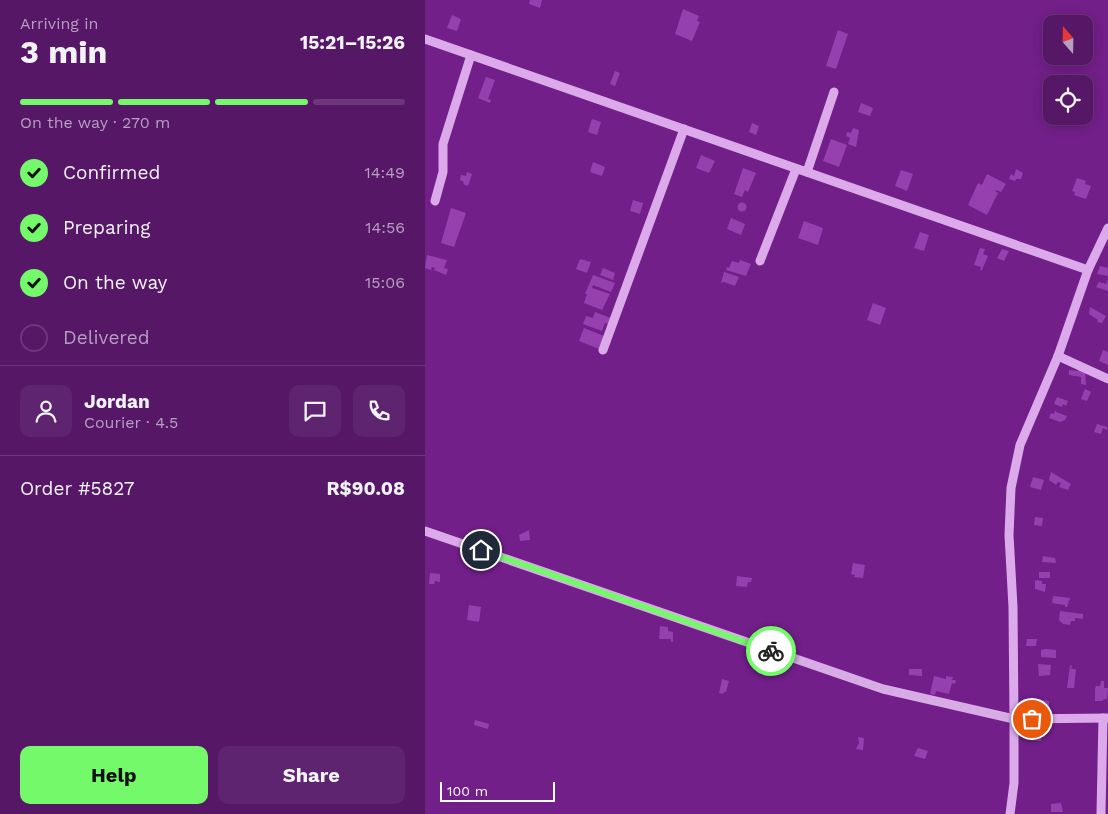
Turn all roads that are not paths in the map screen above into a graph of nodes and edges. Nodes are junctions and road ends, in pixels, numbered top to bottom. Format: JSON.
{"nodes":[{"id":1,"x":425,"y":40,"type":"edge"},
{"id":2,"x":471,"y":56,"type":"junction"},
{"id":3,"x":834,"y":92,"type":"dead end"},
{"id":4,"x":684,"y":129,"type":"junction"},
{"id":5,"x":796,"y":168,"type":"junction"},
{"id":6,"x":807,"y":172,"type":"junction"},
{"id":7,"x":435,"y":201,"type":"dead end"},
{"id":8,"x":1108,"y":228,"type":"edge"},
{"id":9,"x":760,"y":261,"type":"dead end"},
{"id":10,"x":1088,"y":270,"type":"junction"},
{"id":11,"x":603,"y":350,"type":"dead end"},
{"id":12,"x":1058,"y":356,"type":"junction"},
{"id":13,"x":1108,"y":379,"type":"edge"},
{"id":14,"x":425,"y":531,"type":"edge"},
{"id":15,"x":1105,"y":718,"type":"edge"},
{"id":16,"x":1014,"y":719,"type":"junction"},
{"id":17,"x":1010,"y":814,"type":"edge"},
{"id":18,"x":1101,"y":814,"type":"edge"}],
"edges":[{"from":1,"to":2,"type":"street"},
{"from":2,"to":4,"type":"street"},
{"from":2,"to":7,"type":"street"},
{"from":3,"to":6,"type":"street"},
{"from":4,"to":5,"type":"street"},
{"from":4,"to":11,"type":"street"},
{"from":5,"to":6,"type":"street"},
{"from":5,"to":9,"type":"street"},
{"from":6,"to":10,"type":"street"},
{"from":8,"to":10,"type":"street"},
{"from":10,"to":12,"type":"street"},
{"from":12,"to":13,"type":"street"},
{"from":12,"to":16,"type":"street"},
{"from":14,"to":16,"type":"street"},
{"from":15,"to":16,"type":"street"},
{"from":15,"to":18,"type":"street"},
{"from":16,"to":17,"type":"street"}]}
